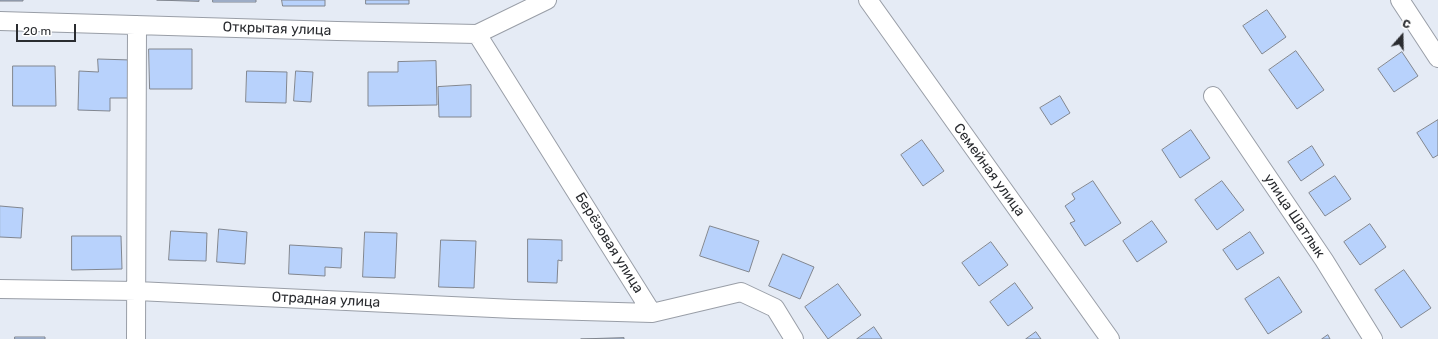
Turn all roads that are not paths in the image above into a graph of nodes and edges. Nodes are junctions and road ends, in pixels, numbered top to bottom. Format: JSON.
{"nodes":[{"id":1,"x":547,"y":0,"type":"edge"},
{"id":2,"x":868,"y":0,"type":"edge"},
{"id":3,"x":1400,"y":0,"type":"edge"},
{"id":4,"x":0,"y":21,"type":"edge"},
{"id":5,"x":137,"y":25,"type":"junction"},
{"id":6,"x":477,"y":34,"type":"junction"},
{"id":7,"x":1438,"y":58,"type":"edge"},
{"id":8,"x":1212,"y":96,"type":"dead end"},
{"id":9,"x":0,"y":289,"type":"edge"},
{"id":10,"x":137,"y":291,"type":"junction"},
{"id":11,"x":652,"y":313,"type":"junction"},
{"id":12,"x":136,"y":339,"type":"edge"},
{"id":13,"x":794,"y":339,"type":"edge"},
{"id":14,"x":1110,"y":339,"type":"edge"},
{"id":15,"x":1373,"y":339,"type":"edge"}],
"edges":[{"from":1,"to":6,"type":"street","name":"Открытая улица"},
{"from":2,"to":14,"type":"street","name":"Семейная улица"},
{"from":3,"to":7,"type":"street"},
{"from":4,"to":5,"type":"street","name":"Открытая улица"},
{"from":5,"to":6,"type":"street","name":"Открытая улица"},
{"from":5,"to":10,"type":"street"},
{"from":6,"to":11,"type":"street","name":"Берёзовая улица"},
{"from":8,"to":15,"type":"street","name":"улица Шатлык"},
{"from":9,"to":10,"type":"street","name":"Отрадная улица"},
{"from":10,"to":11,"type":"street","name":"Отрадная улица"},
{"from":10,"to":12,"type":"street"},
{"from":11,"to":13,"type":"street"}]}
